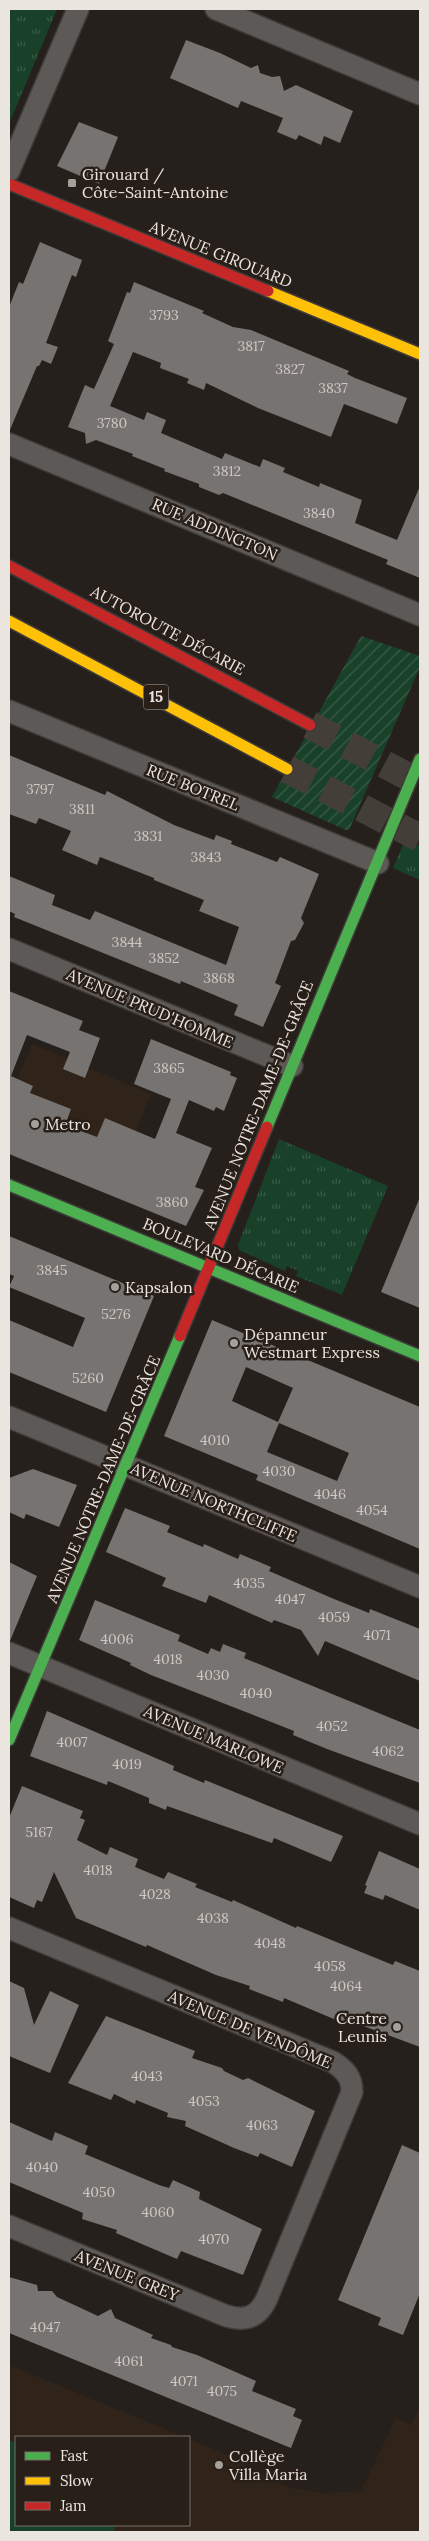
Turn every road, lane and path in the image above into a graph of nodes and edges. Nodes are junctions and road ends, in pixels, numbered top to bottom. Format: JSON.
{"nodes":[{"id":1,"x":78,"y":9,"type":"edge"},
{"id":2,"x":216,"y":9,"type":"edge"},
{"id":3,"x":420,"y":94,"type":"edge"},
{"id":4,"x":9,"y":171,"type":"edge"},
{"id":5,"x":9,"y":184,"type":"edge"},
{"id":6,"x":420,"y":354,"type":"edge"},
{"id":7,"x":9,"y":444,"type":"edge"},
{"id":8,"x":9,"y":560,"type":"edge"},
{"id":9,"x":9,"y":566,"type":"edge"},
{"id":10,"x":66,"y":595,"type":"junction"},
{"id":11,"x":420,"y":615,"type":"edge"},
{"id":12,"x":9,"y":622,"type":"edge"},
{"id":13,"x":9,"y":711,"type":"edge"},
{"id":14,"x":310,"y":725,"type":"tunnel mouth"},
{"id":15,"x":420,"y":759,"type":"edge"},
{"id":16,"x":287,"y":769,"type":"tunnel mouth"},
{"id":17,"x":378,"y":863,"type":"junction"},
{"id":18,"x":9,"y":949,"type":"edge"},
{"id":19,"x":292,"y":1066,"type":"junction"},
{"id":20,"x":9,"y":1185,"type":"edge"},
{"id":21,"x":209,"y":1268,"type":"junction"},
{"id":22,"x":420,"y":1356,"type":"edge"},
{"id":23,"x":9,"y":1417,"type":"edge"},
{"id":24,"x":126,"y":1465,"type":"junction"},
{"id":25,"x":420,"y":1587,"type":"edge"},
{"id":26,"x":9,"y":1653,"type":"edge"},
{"id":27,"x":40,"y":1667,"type":"junction"},
{"id":28,"x":9,"y":1740,"type":"edge"},
{"id":29,"x":420,"y":1824,"type":"edge"},
{"id":30,"x":9,"y":1928,"type":"edge"},
{"id":31,"x":9,"y":2226,"type":"edge"},
{"id":32,"x":246,"y":2319,"type":"joint"}],
"edges":[{"from":1,"to":4,"type":"street"},
{"from":2,"to":3,"type":"street"},
{"from":5,"to":6,"type":"main road","name":"AVENUE GIROUARD"},
{"from":7,"to":11,"type":"street","name":"RUE ADDINGTON"},
{"from":8,"to":10,"type":"main road"},
{"from":9,"to":10,"type":"main road","name":"AUTOROUTE DÉCARIE"},
{"from":10,"to":14,"type":"main road","name":"AUTOROUTE DÉCARIE"},
{"from":12,"to":16,"type":"main road","number":"15"},
{"from":13,"to":17,"type":"street","name":"RUE BOTREL"},
{"from":15,"to":17,"type":"main road","name":"AVENUE NOTRE-DAME-DE-GRÂCE"},
{"from":17,"to":19,"type":"main road","name":"AVENUE NOTRE-DAME-DE-GRÂCE"},
{"from":18,"to":19,"type":"street","name":"AVENUE PRUD'HOMME"},
{"from":19,"to":21,"type":"main road","name":"AVENUE NOTRE-DAME-DE-GRÂCE"},
{"from":20,"to":21,"type":"main road","name":"BOULEVARD DÉCARIE"},
{"from":21,"to":22,"type":"main road","name":"BOULEVARD DÉCARIE"},
{"from":21,"to":24,"type":"main road","name":"AVENUE NOTRE-DAME-DE-GRÂCE"},
{"from":23,"to":24,"type":"street","name":"AVENUE NORTHCLIFFE"},
{"from":24,"to":25,"type":"street","name":"AVENUE NORTHCLIFFE"},
{"from":24,"to":27,"type":"main road","name":"AVENUE NOTRE-DAME-DE-GRÂCE"},
{"from":26,"to":27,"type":"street","name":"AVENUE MARLOWE"},
{"from":27,"to":28,"type":"main road","name":"AVENUE NOTRE-DAME-DE-GRÂCE"},
{"from":27,"to":29,"type":"street","name":"AVENUE MARLOWE"},
{"from":30,"to":32,"type":"street","name":"AVENUE DE VENDÔME"},
{"from":31,"to":32,"type":"street","name":"AVENUE GREY"}]}
